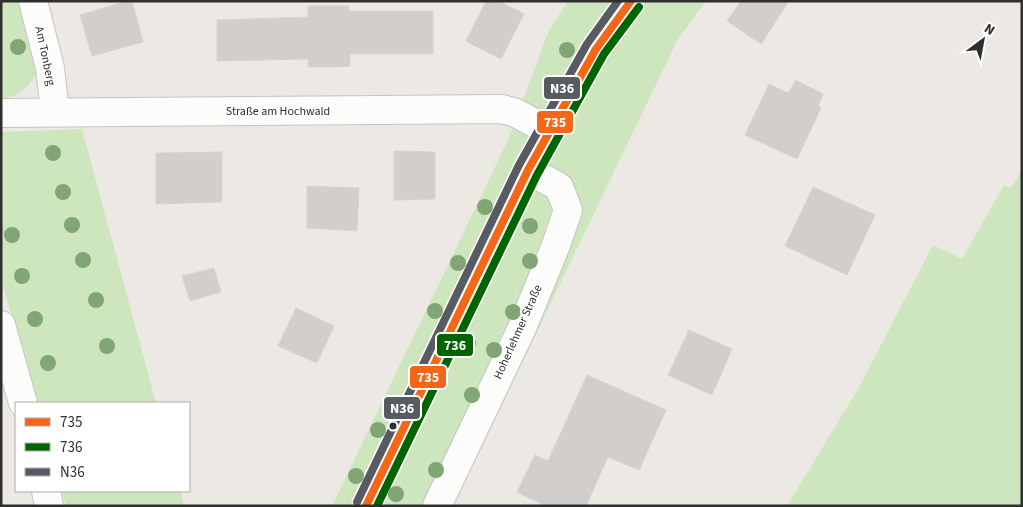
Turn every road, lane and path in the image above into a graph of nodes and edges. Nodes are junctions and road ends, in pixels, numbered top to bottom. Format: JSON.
{"nodes":[{"id":1,"x":32,"y":1,"type":"edge"},
{"id":2,"x":631,"y":1,"type":"edge"},
{"id":3,"x":55,"y":111,"type":"junction"},
{"id":4,"x":1,"y":113,"type":"edge"},
{"id":5,"x":549,"y":131,"type":"junction"},
{"id":6,"x":528,"y":170,"type":"junction"},
{"id":7,"x":1,"y":325,"type":"edge"},
{"id":8,"x":23,"y":402,"type":"edge"},
{"id":9,"x":46,"y":492,"type":"edge"},
{"id":10,"x":49,"y":506,"type":"edge"},
{"id":11,"x":366,"y":506,"type":"edge"},
{"id":12,"x":437,"y":506,"type":"edge"}],
"edges":[{"from":1,"to":3,"type":"street","name":"Am Tonberg"},
{"from":2,"to":5,"type":"street"},
{"from":3,"to":4,"type":"street","name":"Straße am Hochwald"},
{"from":3,"to":5,"type":"street","name":"Straße am Hochwald"},
{"from":5,"to":6,"type":"street"},
{"from":6,"to":11,"type":"street"},
{"from":6,"to":12,"type":"street","name":"Hoherlehmer Straße"},
{"from":7,"to":8,"type":"street"},
{"from":9,"to":10,"type":"street"}]}
